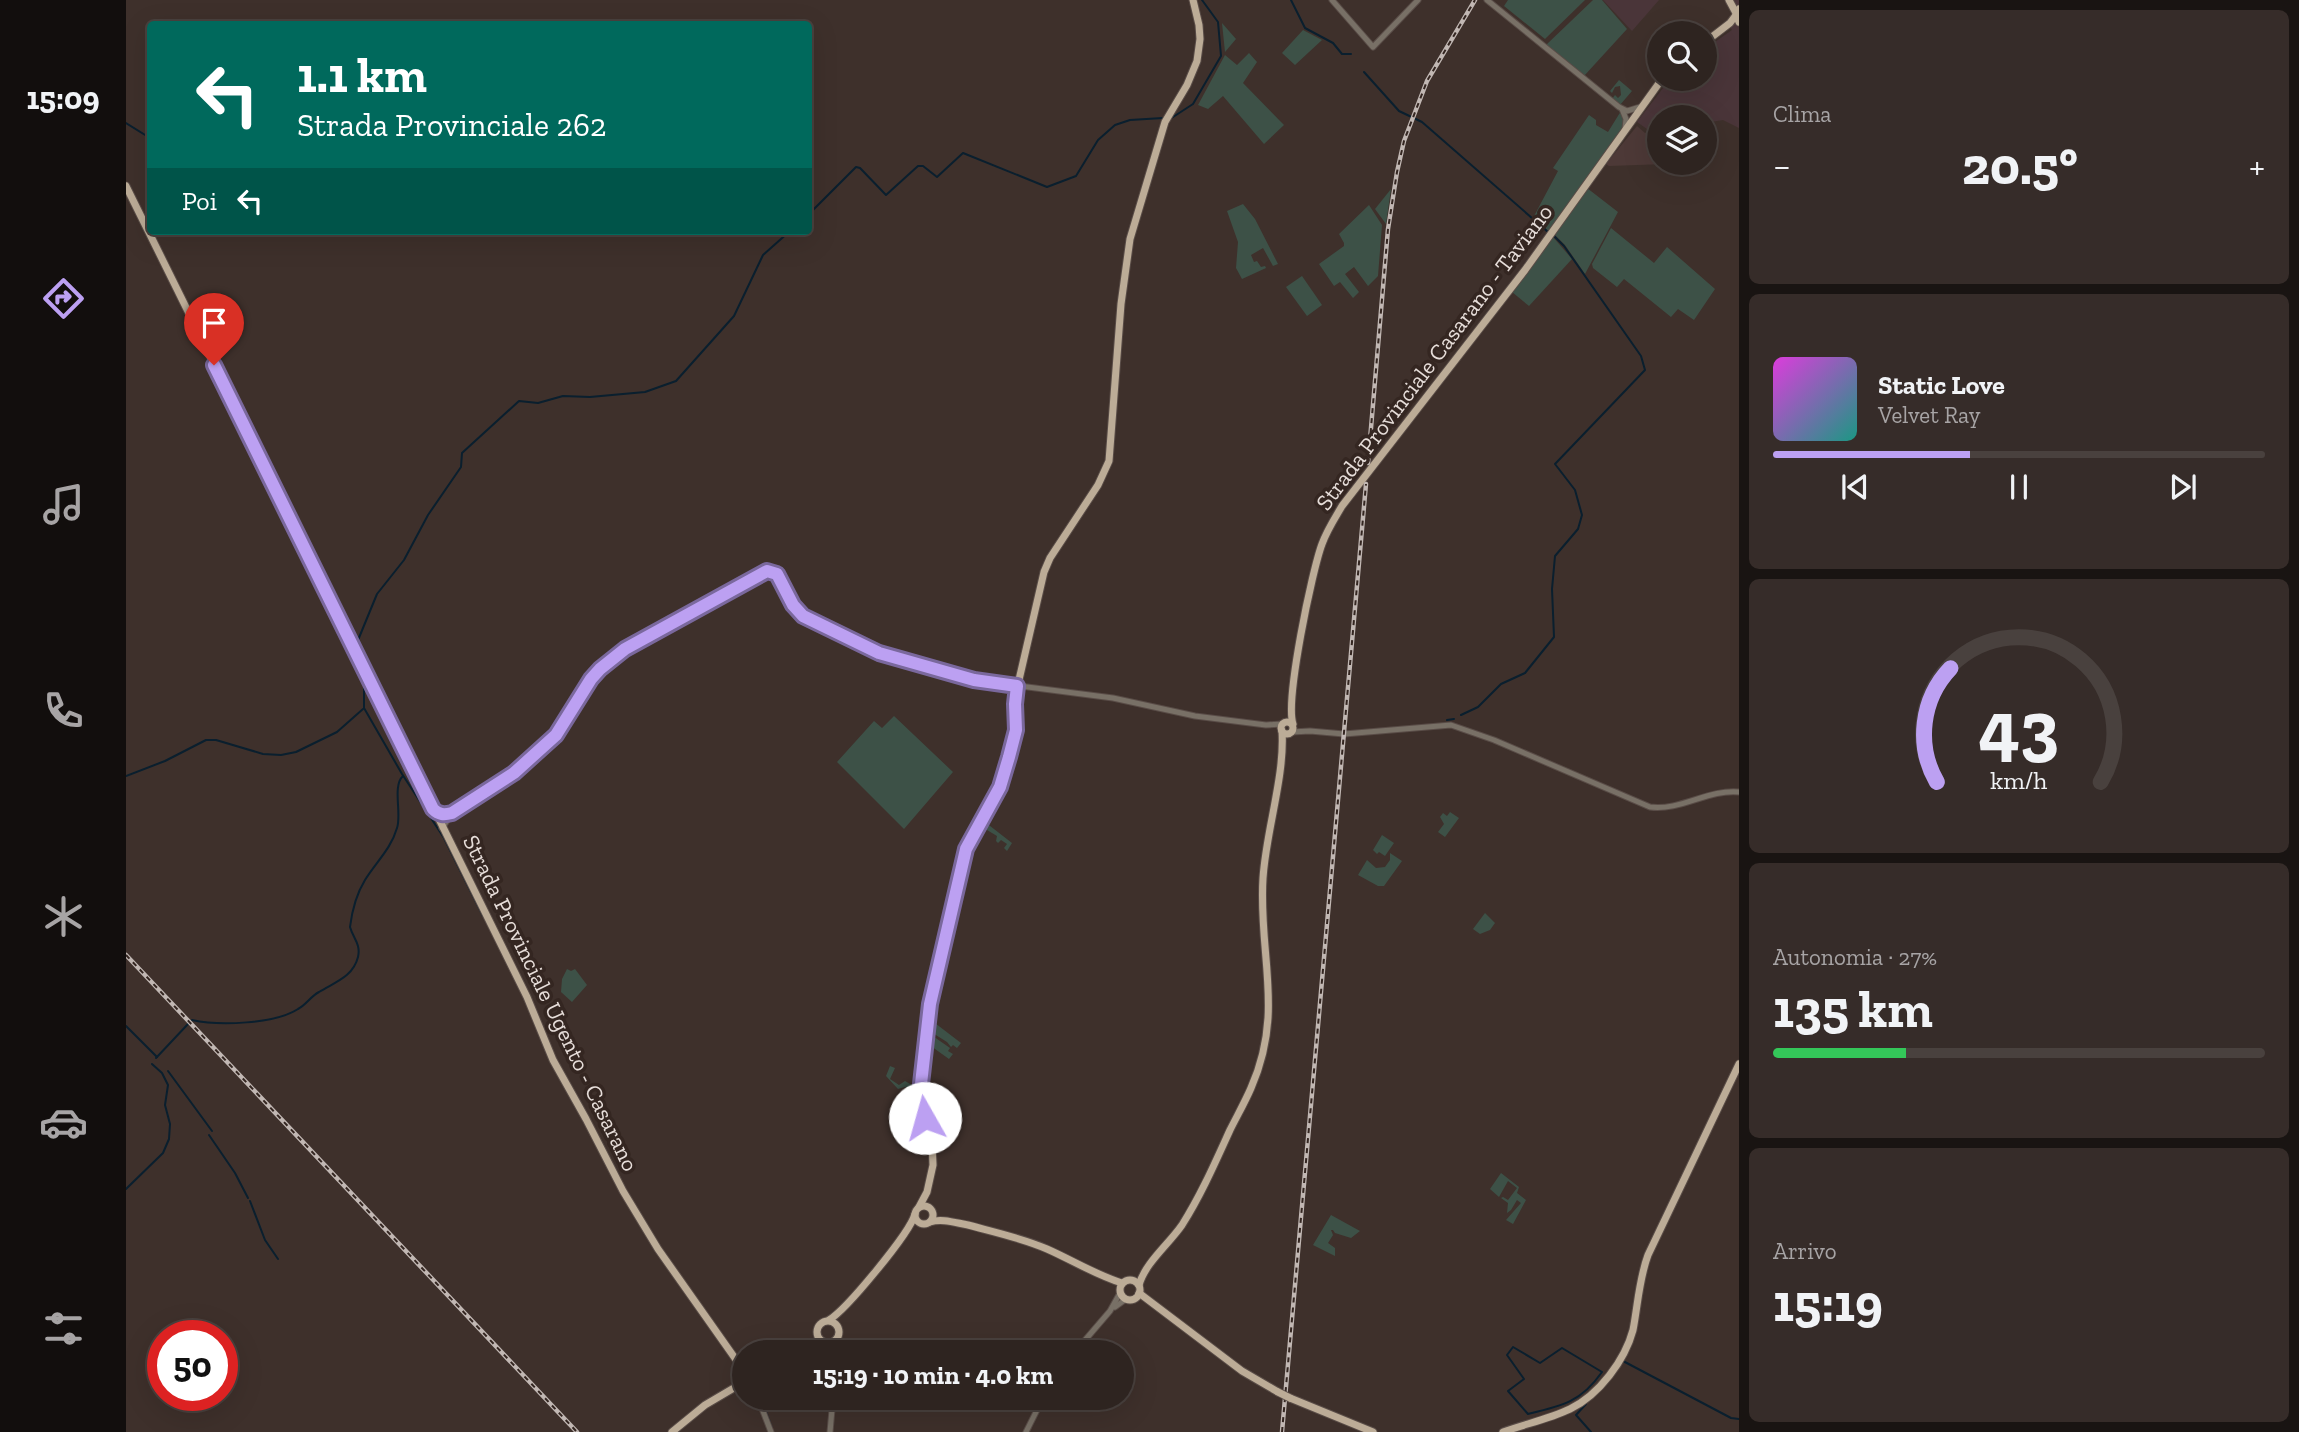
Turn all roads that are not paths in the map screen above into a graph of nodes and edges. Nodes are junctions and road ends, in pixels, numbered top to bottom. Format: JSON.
{"nodes":[{"id":1,"x":1193,"y":0,"type":"edge"},
{"id":2,"x":1332,"y":0,"type":"edge"},
{"id":3,"x":1418,"y":0,"type":"edge"},
{"id":4,"x":1487,"y":0,"type":"edge"},
{"id":5,"x":1729,"y":0,"type":"edge"},
{"id":6,"x":1738,"y":17,"type":"edge"},
{"id":7,"x":1717,"y":37,"type":"edge"},
{"id":8,"x":1655,"y":91,"type":"edge"},
{"id":9,"x":1645,"y":104,"type":"junction"},
{"id":10,"x":1625,"y":111,"type":"junction"},
{"id":11,"x":1634,"y":119,"type":"junction"},
{"id":12,"x":1625,"y":131,"type":"junction"},
{"id":13,"x":126,"y":186,"type":"edge"},
{"id":14,"x":147,"y":229,"type":"edge"},
{"id":15,"x":150,"y":235,"type":"edge"},
{"id":16,"x":1017,"y":686,"type":"junction"},
{"id":17,"x":1292,"y":695,"type":"junction"},
{"id":18,"x":1282,"y":727,"type":"junction"},
{"id":19,"x":1292,"y":728,"type":"junction"},
{"id":20,"x":1280,"y":764,"type":"junction"},
{"id":21,"x":1739,"y":792,"type":"edge"},
{"id":22,"x":445,"y":819,"type":"junction"},
{"id":23,"x":1739,"y":1064,"type":"edge"},
{"id":24,"x":927,"y":1192,"type":"junction"},
{"id":25,"x":931,"y":1210,"type":"junction"},
{"id":26,"x":917,"y":1211,"type":"junction"},
{"id":27,"x":950,"y":1221,"type":"junction"},
{"id":28,"x":930,"y":1222,"type":"junction"},
{"id":29,"x":921,"y":1223,"type":"junction"},
{"id":30,"x":906,"y":1231,"type":"junction"},
{"id":31,"x":1129,"y":1290,"type":"junction"},
{"id":32,"x":846,"y":1306,"type":"junction"},
{"id":33,"x":829,"y":1320,"type":"junction"},
{"id":34,"x":838,"y":1326,"type":"junction"},
{"id":35,"x":817,"y":1334,"type":"junction"},
{"id":36,"x":810,"y":1340,"type":"edge"},
{"id":37,"x":823,"y":1340,"type":"edge"},
{"id":38,"x":836,"y":1340,"type":"edge"},
{"id":39,"x":1085,"y":1340,"type":"edge"},
{"id":40,"x":732,"y":1354,"type":"edge"},
{"id":41,"x":732,"y":1389,"type":"edge"},
{"id":42,"x":763,"y":1410,"type":"edge"},
{"id":43,"x":831,"y":1410,"type":"edge"},
{"id":44,"x":1038,"y":1410,"type":"edge"},
{"id":45,"x":672,"y":1432,"type":"edge"},
{"id":46,"x":771,"y":1432,"type":"edge"},
{"id":47,"x":830,"y":1432,"type":"edge"},
{"id":48,"x":1028,"y":1432,"type":"edge"},
{"id":49,"x":1373,"y":1432,"type":"edge"},
{"id":50,"x":1503,"y":1432,"type":"edge"}],
"edges":[{"from":1,"to":16,"type":"main road"},
{"from":2,"to":3,"type":"street"},
{"from":4,"to":10,"type":"street"},
{"from":5,"to":6,"type":"main road"},
{"from":6,"to":7,"type":"main road"},
{"from":8,"to":9,"type":"main road","name":"Strada Provinciale Casarano - Taviano"},
{"from":9,"to":10,"type":"street"},
{"from":9,"to":11,"type":"main road","name":"Strada Provinciale Casarano - Taviano"},
{"from":10,"to":11,"type":"street"},
{"from":10,"to":12,"type":"street"},
{"from":11,"to":12,"type":"main road","name":"Strada Provinciale Casarano - Taviano"},
{"from":12,"to":17,"type":"main road","name":"Strada Provinciale Casarano - Taviano"},
{"from":13,"to":14,"type":"main road","name":"Strada Provinciale Ugento - Casarano"},
{"from":15,"to":22,"type":"main road","name":"Strada Provinciale Ugento - Casarano"},
{"from":16,"to":18,"type":"street"},
{"from":16,"to":22,"type":"street"},
{"from":16,"to":24,"type":"main road"},
{"from":17,"to":18,"type":"main road","name":"Strada Provinciale Casarano - Taviano"},
{"from":17,"to":19,"type":"main road","name":"Strada Provinciale Casarano - Taviano"},
{"from":18,"to":19,"type":"main road"},
{"from":18,"to":20,"type":"main road","name":"Strada Provinciale Casarano - Taviano"},
{"from":19,"to":20,"type":"main road","name":"Strada Provinciale Casarano - Taviano"},
{"from":19,"to":21,"type":"street"},
{"from":20,"to":31,"type":"main road","name":"Strada Provinciale Casarano - Taviano"},
{"from":22,"to":40,"type":"main road","name":"Strada Provinciale Ugento - Casarano"},
{"from":23,"to":50,"type":"main road"},
{"from":24,"to":25,"type":"main road"},
{"from":24,"to":26,"type":"main road"},
{"from":25,"to":26,"type":"main road"},
{"from":25,"to":27,"type":"main road"},
{"from":25,"to":28,"type":"main road"},
{"from":26,"to":29,"type":"main road"},
{"from":26,"to":30,"type":"main road"},
{"from":27,"to":28,"type":"main road"},
{"from":27,"to":31,"type":"main road"},
{"from":28,"to":29,"type":"main road"},
{"from":29,"to":30,"type":"main road"},
{"from":30,"to":32,"type":"main road"},
{"from":31,"to":39,"type":"street"},
{"from":31,"to":49,"type":"main road","bridge":true},
{"from":32,"to":33,"type":"main road"},
{"from":32,"to":34,"type":"main road"},
{"from":33,"to":34,"type":"main road"},
{"from":33,"to":35,"type":"main road"},
{"from":34,"to":38,"type":"main road"},
{"from":35,"to":36,"type":"main road"},
{"from":35,"to":37,"type":"main road"},
{"from":41,"to":45,"type":"main road"},
{"from":42,"to":46,"type":"street"},
{"from":43,"to":47,"type":"street"},
{"from":44,"to":48,"type":"street"}]}
